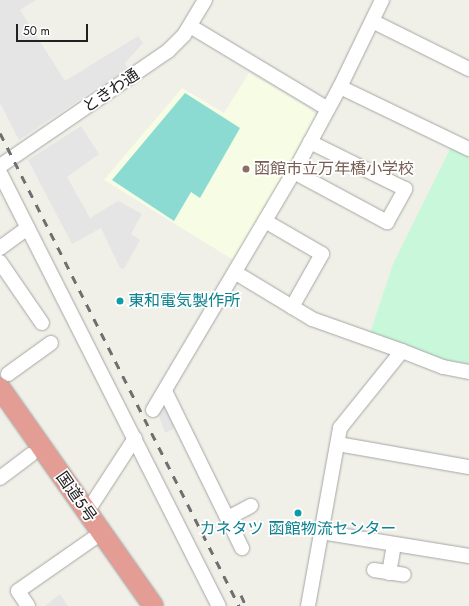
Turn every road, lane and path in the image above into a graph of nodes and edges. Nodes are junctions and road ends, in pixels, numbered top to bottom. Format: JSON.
{"nodes":[{"id":1,"x":205,"y":0,"type":"edge"},
{"id":2,"x":382,"y":0,"type":"edge"},
{"id":3,"x":378,"y":24,"type":"dead end"},
{"id":4,"x":190,"y":26,"type":"junction"},
{"id":5,"x":469,"y":69,"type":"edge"},
{"id":6,"x":340,"y":87,"type":"junction"},
{"id":7,"x":328,"y":109,"type":"junction"},
{"id":8,"x":310,"y":142,"type":"junction"},
{"id":9,"x":469,"y":149,"type":"edge"},
{"id":10,"x":0,"y":166,"type":"edge"},
{"id":11,"x":294,"y":172,"type":"junction"},
{"id":12,"x":0,"y":173,"type":"edge"},
{"id":13,"x":265,"y":221,"type":"junction"},
{"id":14,"x":28,"y":228,"type":"junction"},
{"id":15,"x":0,"y":248,"type":"edge"},
{"id":16,"x":0,"y":262,"type":"edge"},
{"id":17,"x":236,"y":273,"type":"junction"},
{"id":18,"x":292,"y":307,"type":"junction"},
{"id":19,"x":42,"y":323,"type":"dead end"},
{"id":20,"x":51,"y":343,"type":"dead end"},
{"id":21,"x":402,"y":351,"type":"junction"},
{"id":22,"x":469,"y":372,"type":"edge"},
{"id":23,"x":4,"y":381,"type":"edge"},
{"id":24,"x":165,"y":391,"type":"junction"},
{"id":25,"x":154,"y":410,"type":"dead end"},
{"id":26,"x":135,"y":438,"type":"junction"},
{"id":27,"x":338,"y":444,"type":"junction"},
{"id":28,"x":30,"y":455,"type":"dead end"},
{"id":29,"x":469,"y":467,"type":"edge"},
{"id":30,"x":0,"y":478,"type":"edge"},
{"id":31,"x":251,"y":506,"type":"dead end"},
{"id":32,"x":86,"y":512,"type":"junction"},
{"id":33,"x":228,"y":518,"type":"junction"},
{"id":34,"x":320,"y":532,"type":"junction"},
{"id":35,"x":101,"y":533,"type":"junction"},
{"id":36,"x":394,"y":544,"type":"junction"},
{"id":37,"x":242,"y":548,"type":"dead end"},
{"id":38,"x":469,"y":556,"type":"edge"},
{"id":39,"x":374,"y":570,"type":"dead end"},
{"id":40,"x":389,"y":573,"type":"junction"},
{"id":41,"x":404,"y":575,"type":"dead end"},
{"id":42,"x":28,"y":606,"type":"edge"},
{"id":43,"x":153,"y":606,"type":"edge"},
{"id":44,"x":219,"y":606,"type":"edge"},
{"id":45,"x":308,"y":606,"type":"edge"}],
"edges":[{"from":1,"to":4,"type":"street","name":"ときわ通"},
{"from":2,"to":6,"type":"street"},
{"from":3,"to":5,"type":"street"},
{"from":4,"to":7,"type":"street"},
{"from":4,"to":10,"type":"street","name":"ときわ通"},
{"from":6,"to":7,"type":"street"},
{"from":6,"to":9,"type":"street"},
{"from":7,"to":8,"type":"street"},
{"from":8,"to":11,"type":"street"},
{"from":8,"to":11,"type":"street"},
{"from":11,"to":13,"type":"street"},
{"from":12,"to":14,"type":"street"},
{"from":13,"to":17,"type":"street"},
{"from":13,"to":18,"type":"street"},
{"from":14,"to":15,"type":"street"},
{"from":14,"to":26,"type":"street"},
{"from":16,"to":19,"type":"street"},
{"from":17,"to":18,"type":"street"},
{"from":17,"to":24,"type":"street"},
{"from":18,"to":21,"type":"street"},
{"from":20,"to":23,"type":"street"},
{"from":21,"to":22,"type":"street"},
{"from":21,"to":27,"type":"street"},
{"from":23,"to":32,"type":"highway","name":"国道5号"},
{"from":24,"to":25,"type":"street"},
{"from":24,"to":33,"type":"street"},
{"from":26,"to":32,"type":"street"},
{"from":26,"to":44,"type":"street"},
{"from":27,"to":29,"type":"street"},
{"from":27,"to":34,"type":"street"},
{"from":28,"to":30,"type":"street"},
{"from":31,"to":33,"type":"street"},
{"from":32,"to":35,"type":"highway","name":"国道5号"},
{"from":33,"to":37,"type":"street"},
{"from":34,"to":36,"type":"street"},
{"from":34,"to":45,"type":"street"},
{"from":35,"to":42,"type":"street"},
{"from":35,"to":43,"type":"highway","name":"国道5号"},
{"from":36,"to":38,"type":"street"},
{"from":36,"to":40,"type":"street"},
{"from":39,"to":40,"type":"street"},
{"from":40,"to":41,"type":"street"}]}
